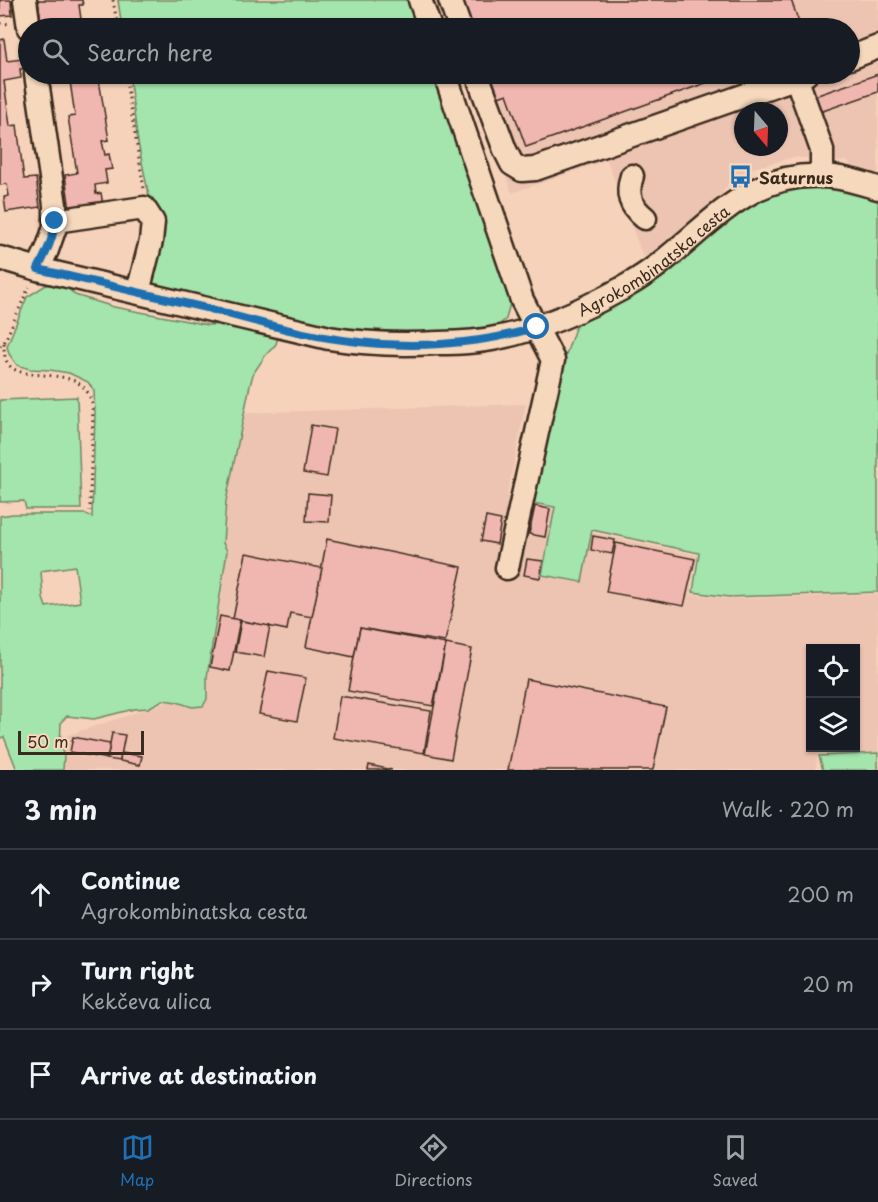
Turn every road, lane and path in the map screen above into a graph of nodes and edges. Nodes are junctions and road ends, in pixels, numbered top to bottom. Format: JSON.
{"nodes":[{"id":1,"x":25,"y":0,"type":"edge"},
{"id":2,"x":114,"y":0,"type":"edge"},
{"id":3,"x":420,"y":0,"type":"edge"},
{"id":4,"x":450,"y":0,"type":"edge"},
{"id":5,"x":28,"y":18,"type":"edge"},
{"id":6,"x":117,"y":18,"type":"edge"},
{"id":7,"x":426,"y":18,"type":"edge"},
{"id":8,"x":456,"y":18,"type":"edge"},
{"id":9,"x":878,"y":47,"type":"edge"},
{"id":10,"x":860,"y":54,"type":"edge"},
{"id":11,"x":37,"y":84,"type":"edge"},
{"id":12,"x":127,"y":84,"type":"edge"},
{"id":13,"x":448,"y":84,"type":"edge"},
{"id":14,"x":481,"y":84,"type":"edge"},
{"id":15,"x":776,"y":84,"type":"edge"},
{"id":16,"x":804,"y":84,"type":"edge"},
{"id":17,"x":632,"y":176,"type":"dead end"},
{"id":18,"x":822,"y":176,"type":"junction"},
{"id":19,"x":878,"y":188,"type":"edge"},
{"id":20,"x":144,"y":208,"type":"junction"},
{"id":21,"x":645,"y":218,"type":"dead end"},
{"id":22,"x":55,"y":221,"type":"junction"},
{"id":23,"x":0,"y":258,"type":"edge"},
{"id":24,"x":38,"y":269,"type":"junction"},
{"id":25,"x":138,"y":292,"type":"junction"},
{"id":26,"x":537,"y":327,"type":"junction"},
{"id":27,"x":4,"y":343,"type":"junction"},
{"id":28,"x":0,"y":346,"type":"edge"},
{"id":29,"x":90,"y":511,"type":"dead end"},
{"id":30,"x":507,"y":568,"type":"dead end"}],
"edges":[{"from":1,"to":5,"type":"street"},
{"from":2,"to":6,"type":"path"},
{"from":3,"to":7,"type":"street"},
{"from":4,"to":8,"type":"street"},
{"from":9,"to":10,"type":"street"},
{"from":11,"to":22,"type":"street"},
{"from":12,"to":20,"type":"path"},
{"from":13,"to":26,"type":"street"},
{"from":14,"to":15,"type":"street"},
{"from":16,"to":18,"type":"street"},
{"from":17,"to":21,"type":"street"},
{"from":18,"to":19,"type":"street","name":"Agrokombinatska cesta"},
{"from":18,"to":26,"type":"street","name":"Agrokombinatska cesta"},
{"from":20,"to":22,"type":"street"},
{"from":20,"to":25,"type":"street"},
{"from":22,"to":24,"type":"street"},
{"from":23,"to":24,"type":"street","name":"Agrokombinatska cesta"},
{"from":24,"to":25,"type":"street","name":"Agrokombinatska cesta"},
{"from":24,"to":27,"type":"path"},
{"from":25,"to":26,"type":"street","name":"Agrokombinatska cesta"},
{"from":26,"to":30,"type":"street"},
{"from":27,"to":28,"type":"path"},
{"from":27,"to":29,"type":"path"}]}
